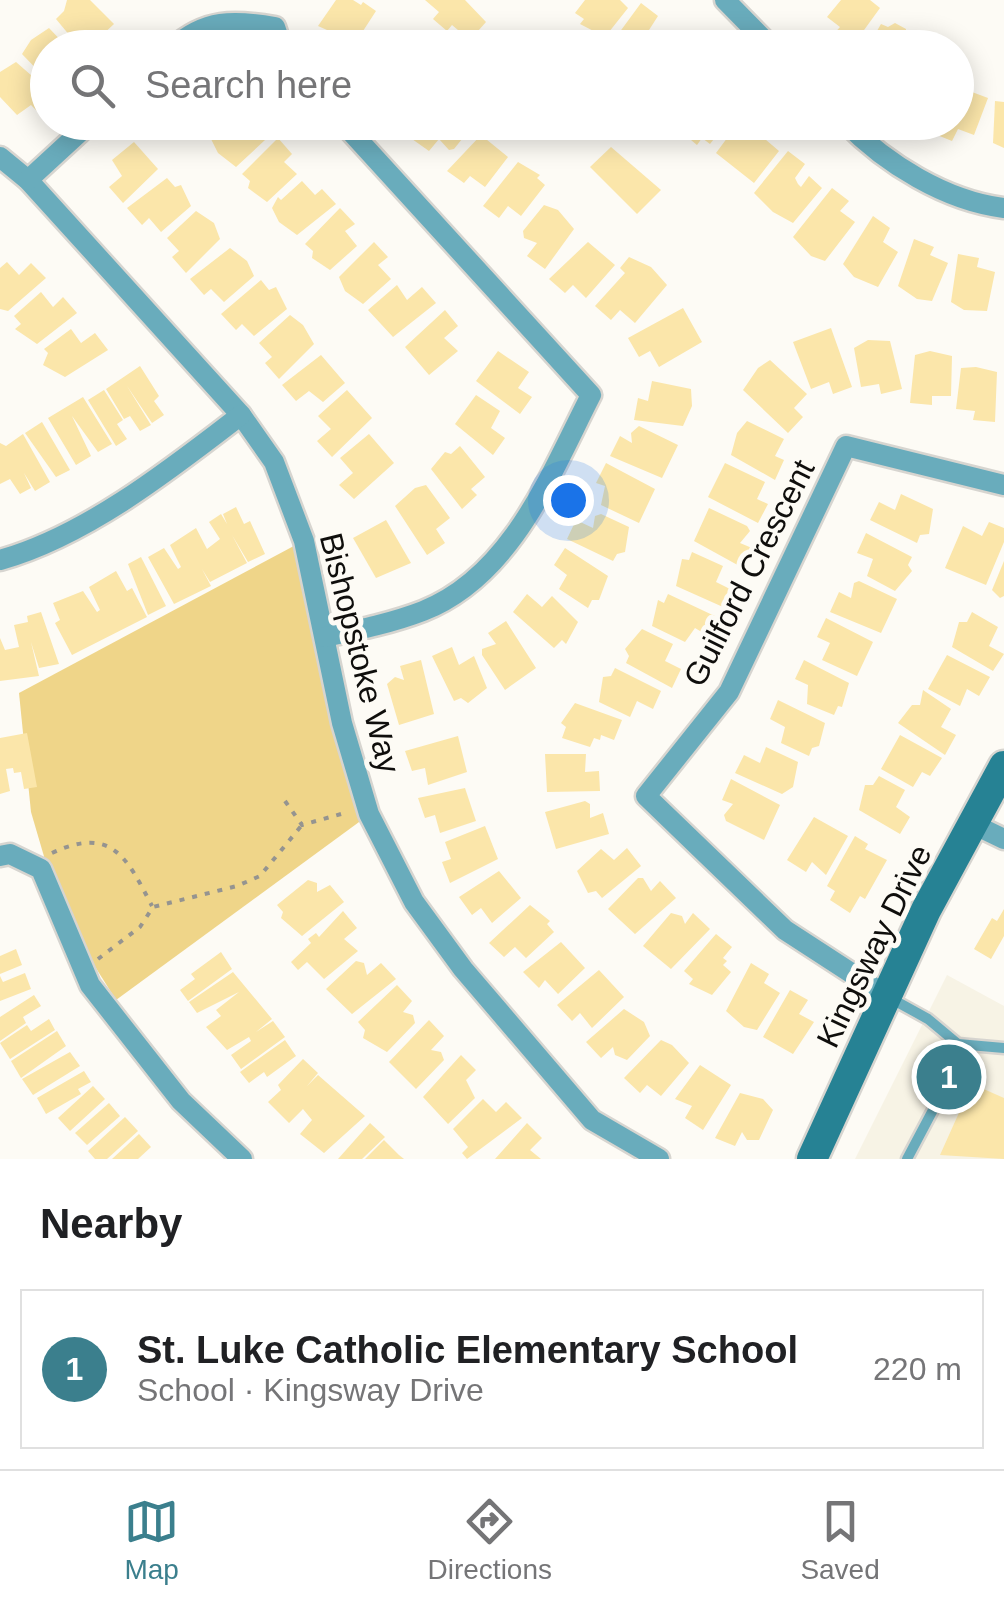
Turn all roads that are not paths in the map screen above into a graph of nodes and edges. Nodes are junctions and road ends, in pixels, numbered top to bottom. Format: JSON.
{"nodes":[{"id":1,"x":725,"y":0,"type":"edge"},
{"id":2,"x":193,"y":30,"type":"edge"},
{"id":3,"x":276,"y":30,"type":"edge"},
{"id":4,"x":754,"y":30,"type":"edge"},
{"id":5,"x":71,"y":140,"type":"edge"},
{"id":6,"x":358,"y":140,"type":"edge"},
{"id":7,"x":868,"y":140,"type":"edge"},
{"id":8,"x":0,"y":157,"type":"edge"},
{"id":9,"x":28,"y":180,"type":"junction"},
{"id":10,"x":1004,"y":208,"type":"edge"},
{"id":11,"x":241,"y":415,"type":"junction"},
{"id":12,"x":1004,"y":485,"type":"edge"},
{"id":13,"x":0,"y":560,"type":"edge"},
{"id":14,"x":326,"y":637,"type":"junction"},
{"id":15,"x":1004,"y":766,"type":"edge"},
{"id":16,"x":975,"y":824,"type":"junction"},
{"id":17,"x":1004,"y":839,"type":"edge"},
{"id":18,"x":0,"y":856,"type":"edge"},
{"id":19,"x":885,"y":995,"type":"junction"},
{"id":20,"x":958,"y":1044,"type":"junction"},
{"id":21,"x":1004,"y":1048,"type":"edge"},
{"id":22,"x":242,"y":1159,"type":"edge"},
{"id":23,"x":660,"y":1159,"type":"edge"},
{"id":24,"x":812,"y":1159,"type":"edge"},
{"id":25,"x":907,"y":1159,"type":"edge"}],
"edges":[{"from":1,"to":4,"type":"street"},
{"from":2,"to":3,"type":"street"},
{"from":5,"to":9,"type":"street"},
{"from":6,"to":14,"type":"street"},
{"from":7,"to":10,"type":"street"},
{"from":8,"to":9,"type":"street","name":"Bishopstoke Way"},
{"from":9,"to":11,"type":"street","name":"Bishopstoke Way"},
{"from":11,"to":13,"type":"street"},
{"from":11,"to":14,"type":"street","name":"Bishopstoke Way"},
{"from":12,"to":19,"type":"street","name":"Guilford Crescent"},
{"from":14,"to":23,"type":"street","name":"Bishopstoke Way"},
{"from":15,"to":16,"type":"street","name":"Kingsway Drive"},
{"from":16,"to":17,"type":"street"},
{"from":16,"to":19,"type":"street","name":"Kingsway Drive"},
{"from":18,"to":22,"type":"street"},
{"from":19,"to":20,"type":"lane"},
{"from":19,"to":24,"type":"street","name":"Kingsway Drive"},
{"from":20,"to":21,"type":"lane"},
{"from":20,"to":25,"type":"lane"}]}
